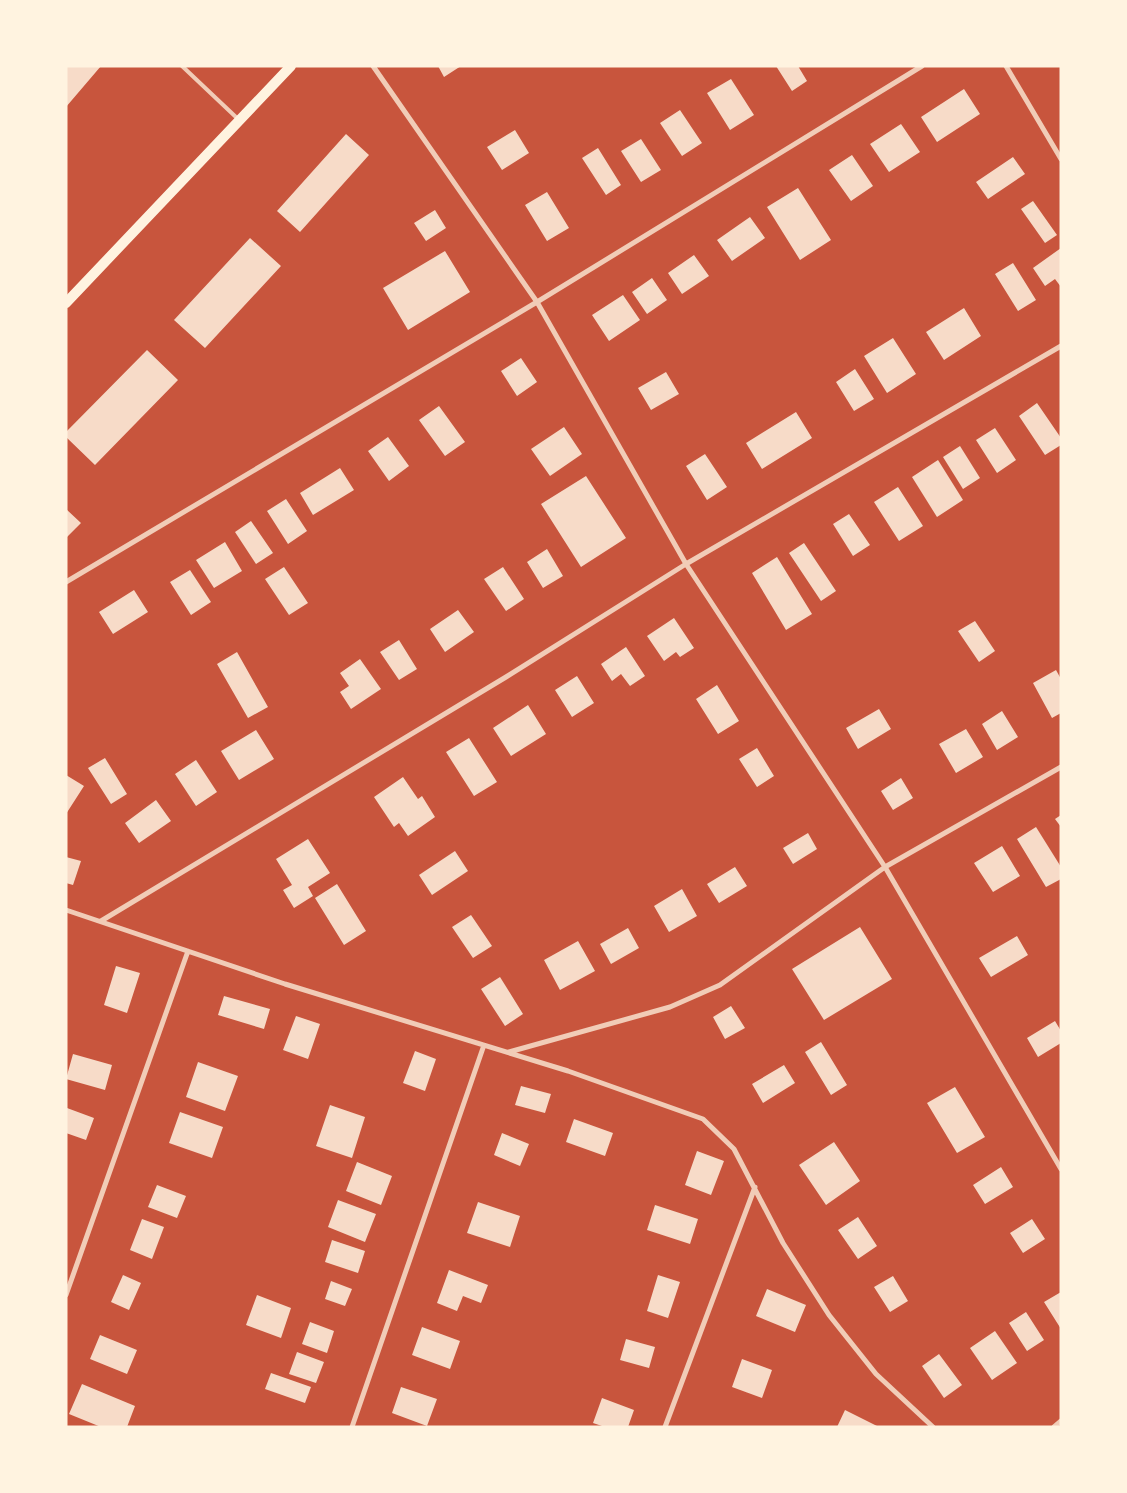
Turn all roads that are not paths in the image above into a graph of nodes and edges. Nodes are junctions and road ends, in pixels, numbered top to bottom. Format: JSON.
{"nodes":[{"id":1,"x":182,"y":66,"type":"edge"},
{"id":2,"x":291,"y":66,"type":"edge"},
{"id":3,"x":373,"y":66,"type":"edge"},
{"id":4,"x":922,"y":66,"type":"edge"},
{"id":5,"x":1006,"y":66,"type":"edge"},
{"id":6,"x":239,"y":121,"type":"junction"},
{"id":7,"x":1061,"y":158,"type":"edge"},
{"id":8,"x":537,"y":302,"type":"junction"},
{"id":9,"x":66,"y":303,"type":"edge"},
{"id":10,"x":1061,"y":346,"type":"edge"},
{"id":11,"x":686,"y":564,"type":"junction"},
{"id":12,"x":66,"y":582,"type":"edge"},
{"id":13,"x":1061,"y":767,"type":"edge"},
{"id":14,"x":885,"y":867,"type":"junction"},
{"id":15,"x":66,"y":910,"type":"edge"},
{"id":16,"x":101,"y":922,"type":"junction"},
{"id":17,"x":188,"y":951,"type":"junction"},
{"id":18,"x":484,"y":1045,"type":"junction"},
{"id":19,"x":508,"y":1052,"type":"junction"},
{"id":20,"x":1061,"y":1169,"type":"edge"},
{"id":21,"x":755,"y":1187,"type":"junction"},
{"id":22,"x":66,"y":1295,"type":"edge"},
{"id":23,"x":1061,"y":1421,"type":"edge"},
{"id":24,"x":352,"y":1427,"type":"edge"},
{"id":25,"x":666,"y":1427,"type":"edge"},
{"id":26,"x":933,"y":1427,"type":"edge"},
{"id":27,"x":1054,"y":1427,"type":"edge"}],
"edges":[{"from":1,"to":6,"type":"lane"},
{"from":2,"to":6,"type":"main road"},
{"from":3,"to":8,"type":"street"},
{"from":4,"to":8,"type":"street"},
{"from":5,"to":7,"type":"street"},
{"from":6,"to":9,"type":"main road"},
{"from":8,"to":11,"type":"street"},
{"from":8,"to":12,"type":"street"},
{"from":10,"to":11,"type":"street"},
{"from":11,"to":14,"type":"street"},
{"from":11,"to":16,"type":"street"},
{"from":13,"to":14,"type":"street"},
{"from":14,"to":19,"type":"street"},
{"from":14,"to":20,"type":"street"},
{"from":15,"to":16,"type":"street"},
{"from":16,"to":17,"type":"street"},
{"from":17,"to":18,"type":"street"},
{"from":17,"to":22,"type":"street"},
{"from":18,"to":19,"type":"street"},
{"from":18,"to":24,"type":"street"},
{"from":19,"to":21,"type":"street"},
{"from":21,"to":25,"type":"street"},
{"from":21,"to":26,"type":"street"},
{"from":23,"to":27,"type":"street"}]}
